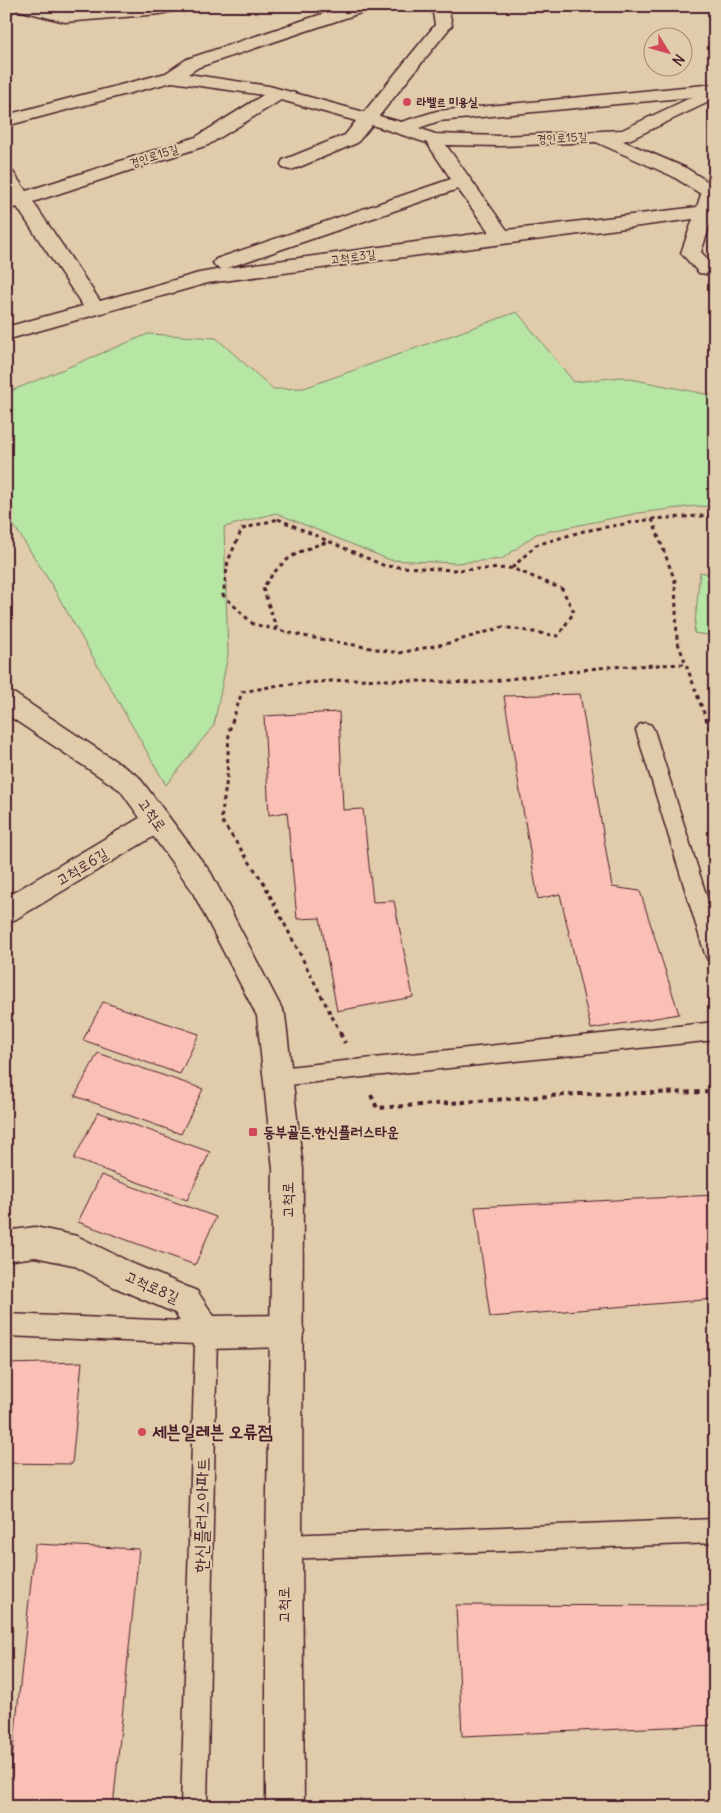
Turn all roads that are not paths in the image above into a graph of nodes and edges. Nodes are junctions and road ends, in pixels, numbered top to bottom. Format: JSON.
{"nodes":[{"id":1,"x":24,"y":6,"type":"edge"},
{"id":2,"x":171,"y":6,"type":"edge"},
{"id":3,"x":363,"y":6,"type":"edge"},
{"id":4,"x":440,"y":6,"type":"edge"},
{"id":5,"x":172,"y":77,"type":"junction"},
{"id":6,"x":715,"y":91,"type":"edge"},
{"id":7,"x":278,"y":94,"type":"junction"},
{"id":8,"x":369,"y":119,"type":"junction"},
{"id":9,"x":6,"y":121,"type":"edge"},
{"id":10,"x":402,"y":128,"type":"junction"},
{"id":11,"x":598,"y":136,"type":"junction"},
{"id":12,"x":433,"y":139,"type":"junction"},
{"id":13,"x":290,"y":164,"type":"dead end"},
{"id":14,"x":6,"y":176,"type":"edge"},
{"id":15,"x":463,"y":181,"type":"junction"},
{"id":16,"x":14,"y":202,"type":"edge"},
{"id":17,"x":709,"y":211,"type":"edge"},
{"id":18,"x":501,"y":236,"type":"junction"},
{"id":19,"x":715,"y":269,"type":"edge"},
{"id":20,"x":206,"y":277,"type":"junction"},
{"id":21,"x":95,"y":309,"type":"junction"},
{"id":22,"x":6,"y":334,"type":"edge"},
{"id":23,"x":6,"y":701,"type":"edge"},
{"id":24,"x":645,"y":730,"type":"dead end"},
{"id":25,"x":157,"y":821,"type":"junction"},
{"id":26,"x":6,"y":911,"type":"edge"},
{"id":27,"x":715,"y":954,"type":"edge"},
{"id":28,"x":715,"y":1031,"type":"edge"},
{"id":29,"x":278,"y":1077,"type":"junction"},
{"id":30,"x":6,"y":1246,"type":"edge"},
{"id":31,"x":6,"y":1325,"type":"edge"},
{"id":32,"x":288,"y":1331,"type":"junction"},
{"id":33,"x":206,"y":1333,"type":"junction"},
{"id":34,"x":715,"y":1531,"type":"edge"},
{"id":35,"x":284,"y":1547,"type":"junction"},
{"id":36,"x":194,"y":1807,"type":"edge"},
{"id":37,"x":284,"y":1807,"type":"edge"}],
"edges":[{"from":1,"to":2,"type":"street"},
{"from":3,"to":5,"type":"street","name":"경인로15길"},
{"from":4,"to":8,"type":"street"},
{"from":5,"to":7,"type":"street","name":"경인로15길"},
{"from":5,"to":9,"type":"street","name":"경인로15길"},
{"from":6,"to":10,"type":"street","name":"경인로15길"},
{"from":6,"to":11,"type":"street","name":"경인로15길"},
{"from":7,"to":8,"type":"street","name":"경인로15길"},
{"from":7,"to":16,"type":"street","name":"경인로15길"},
{"from":8,"to":10,"type":"street","name":"경인로15길"},
{"from":8,"to":13,"type":"street"},
{"from":10,"to":12,"type":"street","name":"경인로15길"},
{"from":11,"to":12,"type":"street","name":"경인로15길"},
{"from":11,"to":17,"type":"street"},
{"from":12,"to":15,"type":"street"},
{"from":14,"to":16,"type":"street"},
{"from":15,"to":18,"type":"street"},
{"from":15,"to":20,"type":"street","name":"고척로3길"},
{"from":16,"to":21,"type":"street"},
{"from":17,"to":18,"type":"street","name":"고척로3길"},
{"from":17,"to":19,"type":"street"},
{"from":18,"to":20,"type":"street","name":"고척로3길"},
{"from":20,"to":21,"type":"street","name":"고척로3길"},
{"from":21,"to":22,"type":"street","name":"고척로3길"},
{"from":23,"to":25,"type":"street","name":"고척로"},
{"from":24,"to":27,"type":"lane"},
{"from":25,"to":26,"type":"street","name":"고척로6길"},
{"from":25,"to":29,"type":"street","name":"고척로"},
{"from":28,"to":29,"type":"lane"},
{"from":29,"to":32,"type":"street","name":"고척로"},
{"from":30,"to":33,"type":"street","name":"고척로8길"},
{"from":31,"to":33,"type":"lane"},
{"from":32,"to":33,"type":"street"},
{"from":32,"to":35,"type":"street","name":"고척로"},
{"from":33,"to":36,"type":"lane","name":"한신플러스아파트"},
{"from":34,"to":35,"type":"lane"},
{"from":35,"to":37,"type":"street","name":"고척로"}]}
